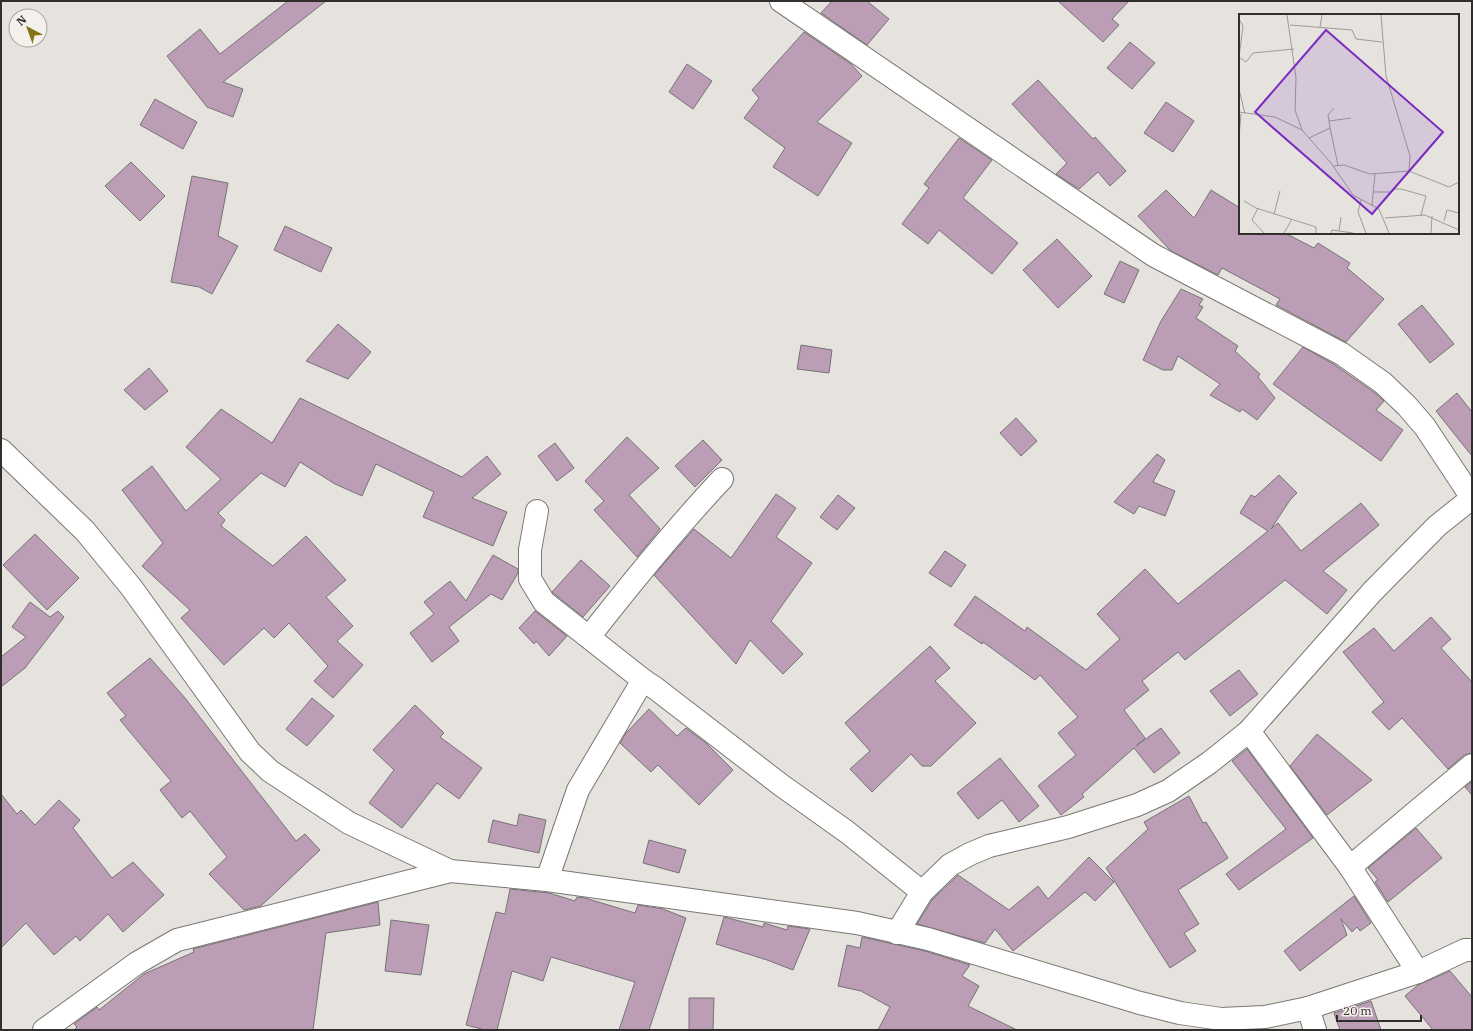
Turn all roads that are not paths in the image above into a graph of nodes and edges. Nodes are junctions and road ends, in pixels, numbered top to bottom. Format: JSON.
{"nodes":[{"id":1,"x":782,"y":1,"type":"edge"},
{"id":2,"x":1,"y":450,"type":"edge"},
{"id":3,"x":722,"y":479,"type":"dead end"},
{"id":4,"x":1472,"y":498,"type":"edge"},
{"id":5,"x":537,"y":511,"type":"dead end"},
{"id":6,"x":589,"y":637,"type":"junction"},
{"id":7,"x":643,"y":680,"type":"junction"},
{"id":8,"x":1249,"y":731,"type":"junction"},
{"id":9,"x":1472,"y":765,"type":"edge"},
{"id":10,"x":1350,"y":867,"type":"junction"},
{"id":11,"x":450,"y":871,"type":"junction"},
{"id":12,"x":547,"y":880,"type":"junction"},
{"id":13,"x":922,"y":892,"type":"junction"},
{"id":14,"x":897,"y":933,"type":"junction"},
{"id":15,"x":1472,"y":950,"type":"edge"},
{"id":16,"x":1418,"y":972,"type":"junction"},
{"id":17,"x":1308,"y":1008,"type":"junction"},
{"id":18,"x":44,"y":1030,"type":"edge"},
{"id":19,"x":1315,"y":1030,"type":"edge"}],
"edges":[{"from":1,"to":4,"type":"street"},
{"from":2,"to":11,"type":"street"},
{"from":3,"to":6,"type":"street"},
{"from":4,"to":8,"type":"street"},
{"from":5,"to":6,"type":"street"},
{"from":6,"to":7,"type":"street"},
{"from":7,"to":12,"type":"street"},
{"from":7,"to":13,"type":"street"},
{"from":8,"to":10,"type":"street"},
{"from":8,"to":13,"type":"street"},
{"from":9,"to":10,"type":"street"},
{"from":10,"to":16,"type":"street"},
{"from":11,"to":12,"type":"street"},
{"from":11,"to":18,"type":"street"},
{"from":12,"to":14,"type":"street"},
{"from":13,"to":14,"type":"street"},
{"from":14,"to":17,"type":"street"},
{"from":15,"to":16,"type":"street"},
{"from":16,"to":17,"type":"street"},
{"from":17,"to":19,"type":"street"}]}
